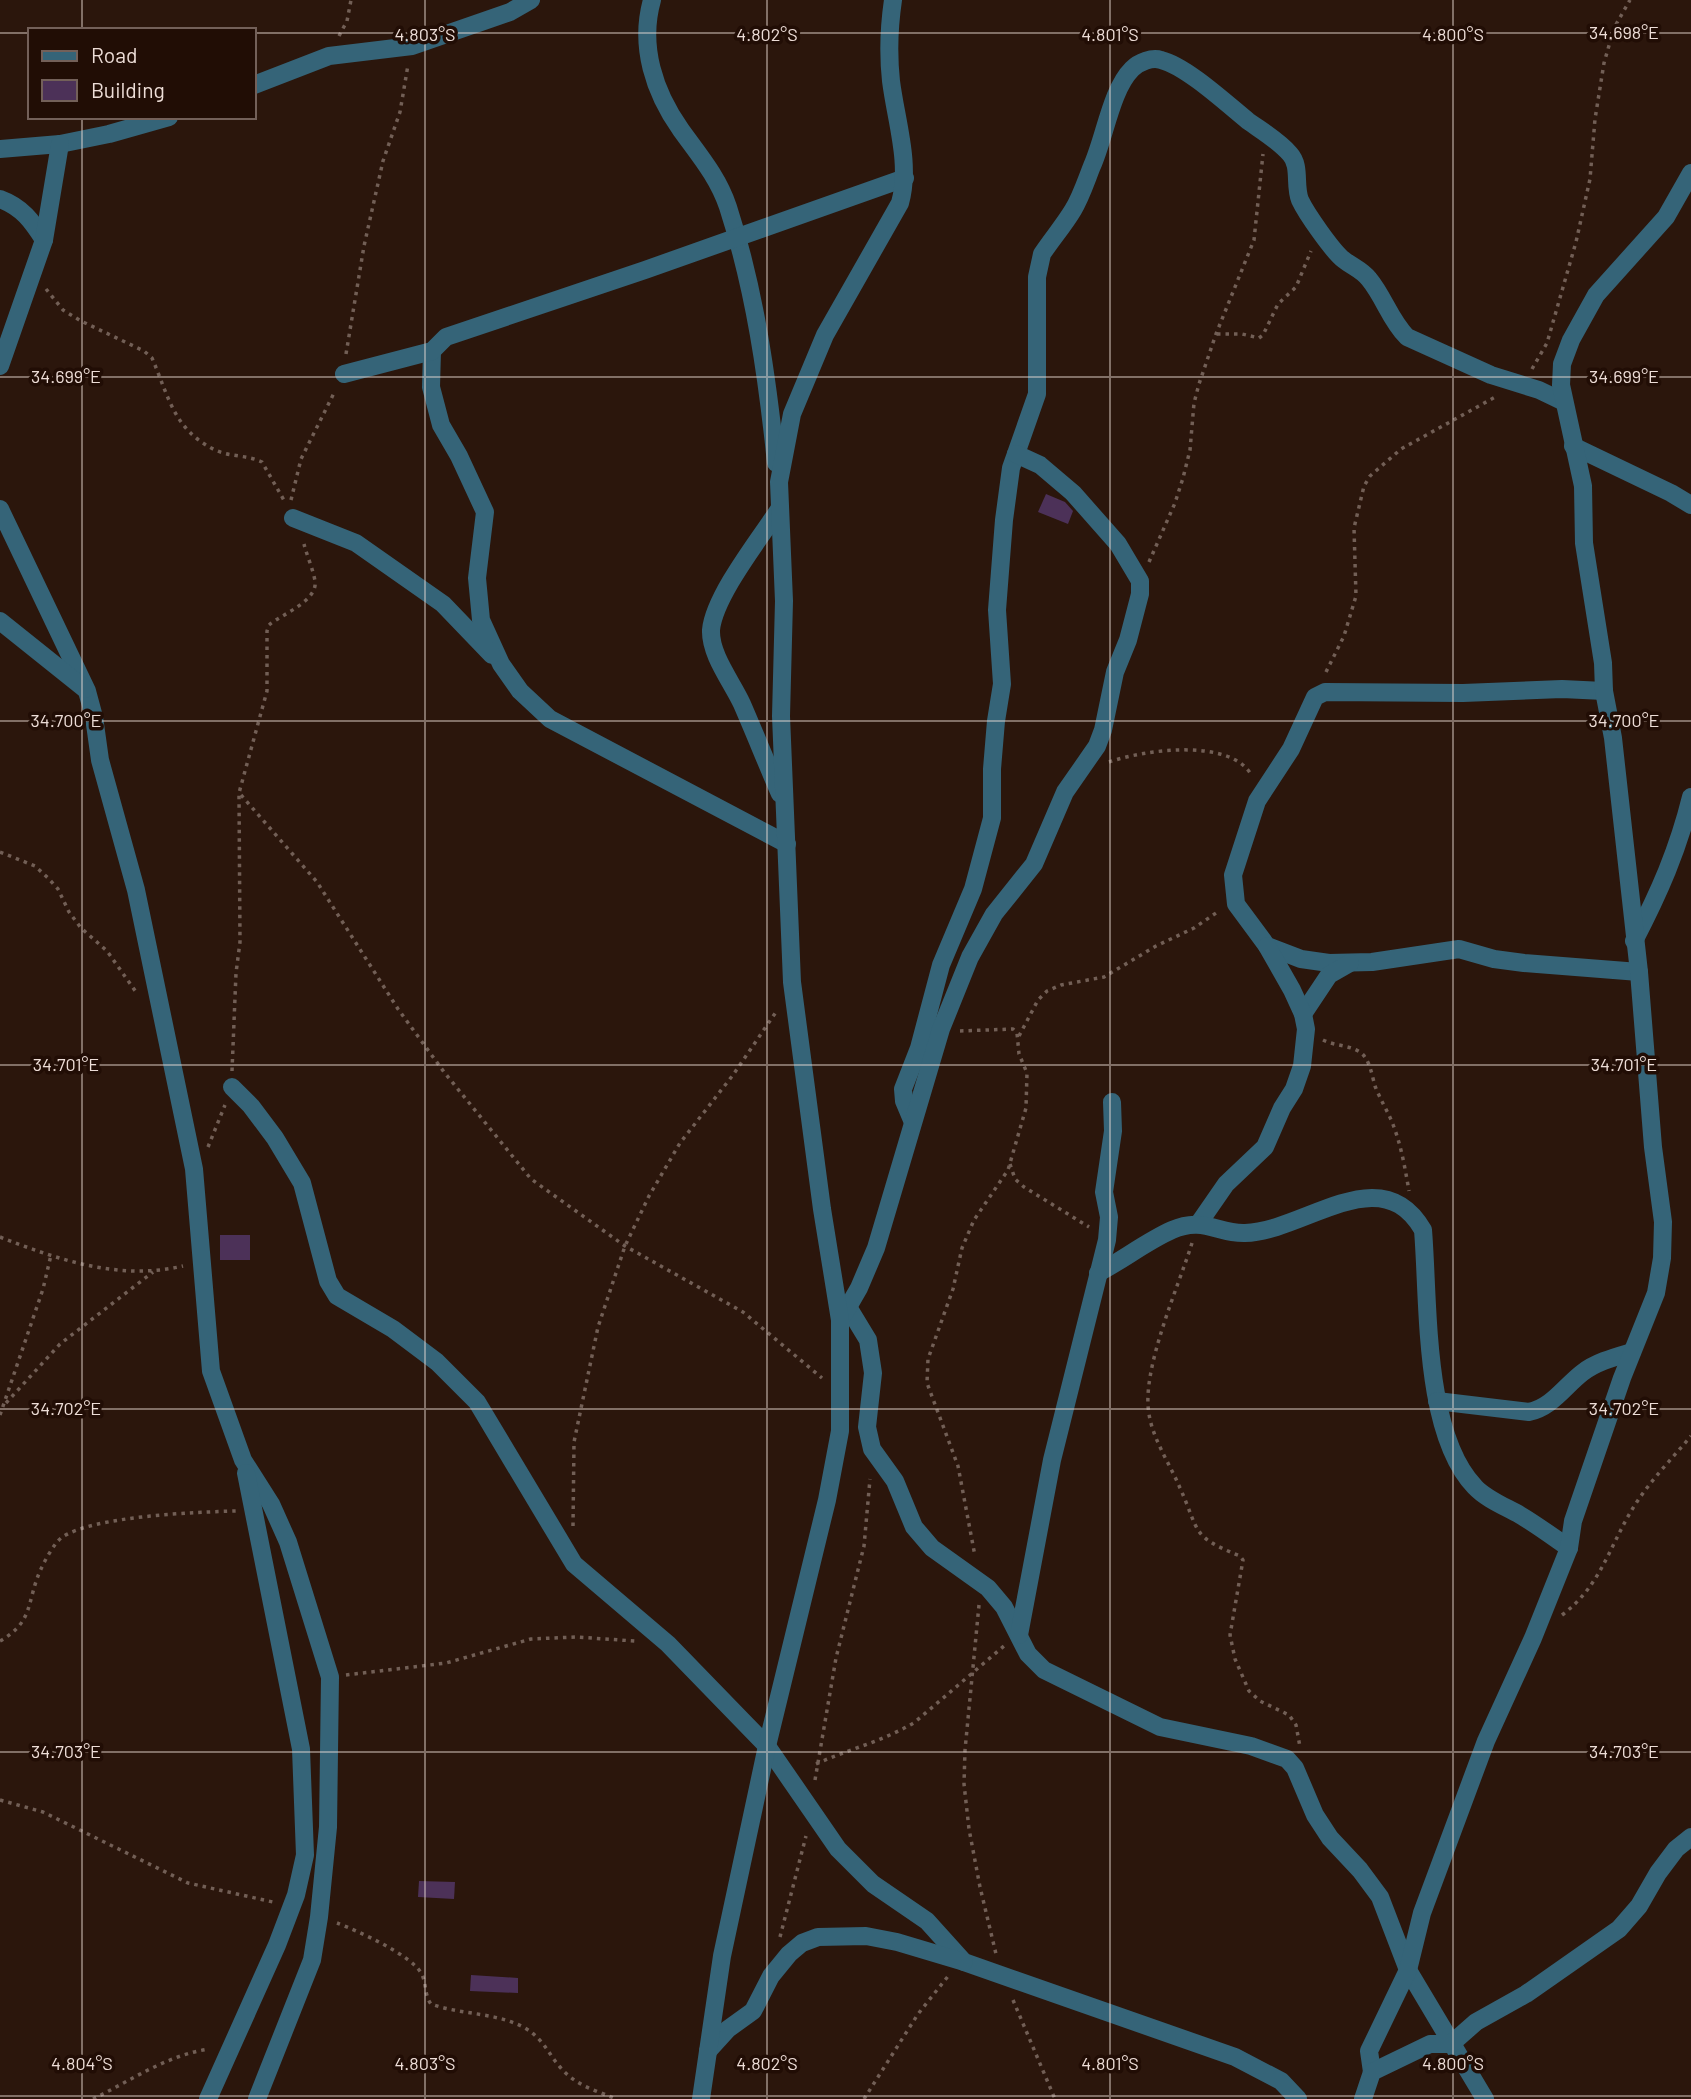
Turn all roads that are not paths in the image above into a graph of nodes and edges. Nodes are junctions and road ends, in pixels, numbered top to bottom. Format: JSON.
{"nodes":[{"id":1,"x":531,"y":0,"type":"edge"},
{"id":2,"x":652,"y":0,"type":"edge"},
{"id":3,"x":893,"y":0,"type":"edge"},
{"id":4,"x":256,"y":84,"type":"edge"},
{"id":5,"x":162,"y":119,"type":"edge"},
{"id":6,"x":60,"y":144,"type":"junction"},
{"id":7,"x":0,"y":149,"type":"edge"},
{"id":8,"x":1691,"y":173,"type":"edge"},
{"id":9,"x":905,"y":178,"type":"junction"},
{"id":10,"x":0,"y":200,"type":"edge"},
{"id":11,"x":736,"y":238,"type":"junction"},
{"id":12,"x":44,"y":240,"type":"junction"},
{"id":13,"x":432,"y":351,"type":"junction"},
{"id":14,"x":0,"y":366,"type":"edge"},
{"id":15,"x":344,"y":374,"type":"road end"},
{"id":16,"x":1564,"y":402,"type":"junction"},
{"id":17,"x":1573,"y":446,"type":"junction"},
{"id":18,"x":1016,"y":454,"type":"junction"},
{"id":19,"x":779,"y":482,"type":"junction"},
{"id":20,"x":1691,"y":505,"type":"edge"},
{"id":21,"x":780,"y":508,"type":"junction"},
{"id":22,"x":0,"y":509,"type":"edge"},
{"id":23,"x":293,"y":518,"type":"road end"},
{"id":24,"x":0,"y":621,"type":"edge"},
{"id":25,"x":501,"y":664,"type":"junction"},
{"id":26,"x":87,"y":691,"type":"junction"},
{"id":27,"x":1604,"y":691,"type":"junction"},
{"id":28,"x":1691,"y":797,"type":"edge"},
{"id":29,"x":785,"y":807,"type":"junction"},
{"id":30,"x":787,"y":844,"type":"junction"},
{"id":31,"x":1634,"y":941,"type":"junction"},
{"id":32,"x":1267,"y":946,"type":"junction"},
{"id":33,"x":1350,"y":963,"type":"junction"},
{"id":34,"x":1639,"y":972,"type":"junction"},
{"id":35,"x":1304,"y":1021,"type":"junction"},
{"id":36,"x":232,"y":1087,"type":"road end"},
{"id":37,"x":1112,"y":1102,"type":"dead end"},
{"id":38,"x":912,"y":1120,"type":"junction"},
{"id":39,"x":1199,"y":1223,"type":"junction"},
{"id":40,"x":1098,"y":1273,"type":"junction"},
{"id":41,"x":844,"y":1313,"type":"junction"},
{"id":42,"x":1632,"y":1352,"type":"junction"},
{"id":43,"x":1437,"y":1401,"type":"junction"},
{"id":44,"x":243,"y":1460,"type":"junction"},
{"id":45,"x":1569,"y":1548,"type":"junction"},
{"id":46,"x":1019,"y":1635,"type":"junction"},
{"id":47,"x":766,"y":1746,"type":"junction"},
{"id":48,"x":1691,"y":1837,"type":"edge"},
{"id":49,"x":964,"y":1962,"type":"junction"},
{"id":50,"x":1408,"y":1970,"type":"junction"},
{"id":51,"x":1451,"y":2044,"type":"junction"},
{"id":52,"x":707,"y":2052,"type":"junction"},
{"id":53,"x":1372,"y":2072,"type":"junction"},
{"id":54,"x":208,"y":2099,"type":"edge"},
{"id":55,"x":257,"y":2099,"type":"edge"},
{"id":56,"x":701,"y":2099,"type":"edge"},
{"id":57,"x":1298,"y":2099,"type":"edge"},
{"id":58,"x":1363,"y":2099,"type":"edge"},
{"id":59,"x":1485,"y":2099,"type":"edge"}],
"edges":[{"from":1,"to":4,"type":"street"},
{"from":2,"to":11,"type":"street"},
{"from":3,"to":9,"type":"street"},
{"from":5,"to":6,"type":"street"},
{"from":6,"to":7,"type":"street"},
{"from":6,"to":12,"type":"street"},
{"from":8,"to":16,"type":"street"},
{"from":9,"to":11,"type":"street"},
{"from":9,"to":19,"type":"street"},
{"from":10,"to":12,"type":"street"},
{"from":11,"to":13,"type":"street"},
{"from":11,"to":19,"type":"street"},
{"from":12,"to":14,"type":"street"},
{"from":13,"to":15,"type":"street"},
{"from":13,"to":25,"type":"street"},
{"from":16,"to":17,"type":"street"},
{"from":16,"to":18,"type":"street"},
{"from":17,"to":20,"type":"street"},
{"from":17,"to":27,"type":"street"},
{"from":18,"to":38,"type":"street"},
{"from":18,"to":38,"type":"street"},
{"from":19,"to":21,"type":"street"},
{"from":21,"to":29,"type":"street"},
{"from":21,"to":29,"type":"street"},
{"from":22,"to":26,"type":"street"},
{"from":23,"to":25,"type":"street"},
{"from":24,"to":26,"type":"street"},
{"from":25,"to":30,"type":"street"},
{"from":26,"to":44,"type":"street"},
{"from":27,"to":31,"type":"street"},
{"from":27,"to":32,"type":"street"},
{"from":28,"to":31,"type":"street"},
{"from":29,"to":30,"type":"street"},
{"from":30,"to":41,"type":"street"},
{"from":31,"to":34,"type":"street"},
{"from":32,"to":33,"type":"street"},
{"from":32,"to":35,"type":"street"},
{"from":33,"to":34,"type":"street"},
{"from":33,"to":35,"type":"street"},
{"from":34,"to":42,"type":"street"},
{"from":35,"to":39,"type":"street"},
{"from":36,"to":47,"type":"street"},
{"from":37,"to":40,"type":"street"},
{"from":38,"to":41,"type":"street"},
{"from":39,"to":40,"type":"street"},
{"from":39,"to":43,"type":"street"},
{"from":40,"to":46,"type":"street"},
{"from":41,"to":46,"type":"street"},
{"from":41,"to":47,"type":"street"},
{"from":42,"to":43,"type":"street"},
{"from":42,"to":45,"type":"street"},
{"from":43,"to":45,"type":"street"},
{"from":44,"to":54,"type":"street"},
{"from":44,"to":55,"type":"street"},
{"from":45,"to":50,"type":"street"},
{"from":46,"to":50,"type":"street"},
{"from":47,"to":49,"type":"street"},
{"from":47,"to":52,"type":"street"},
{"from":48,"to":51,"type":"street"},
{"from":49,"to":52,"type":"street"},
{"from":49,"to":57,"type":"street"},
{"from":50,"to":51,"type":"street"},
{"from":50,"to":53,"type":"street"},
{"from":51,"to":53,"type":"street"},
{"from":51,"to":59,"type":"street"},
{"from":52,"to":56,"type":"street"},
{"from":53,"to":58,"type":"street"}]}
